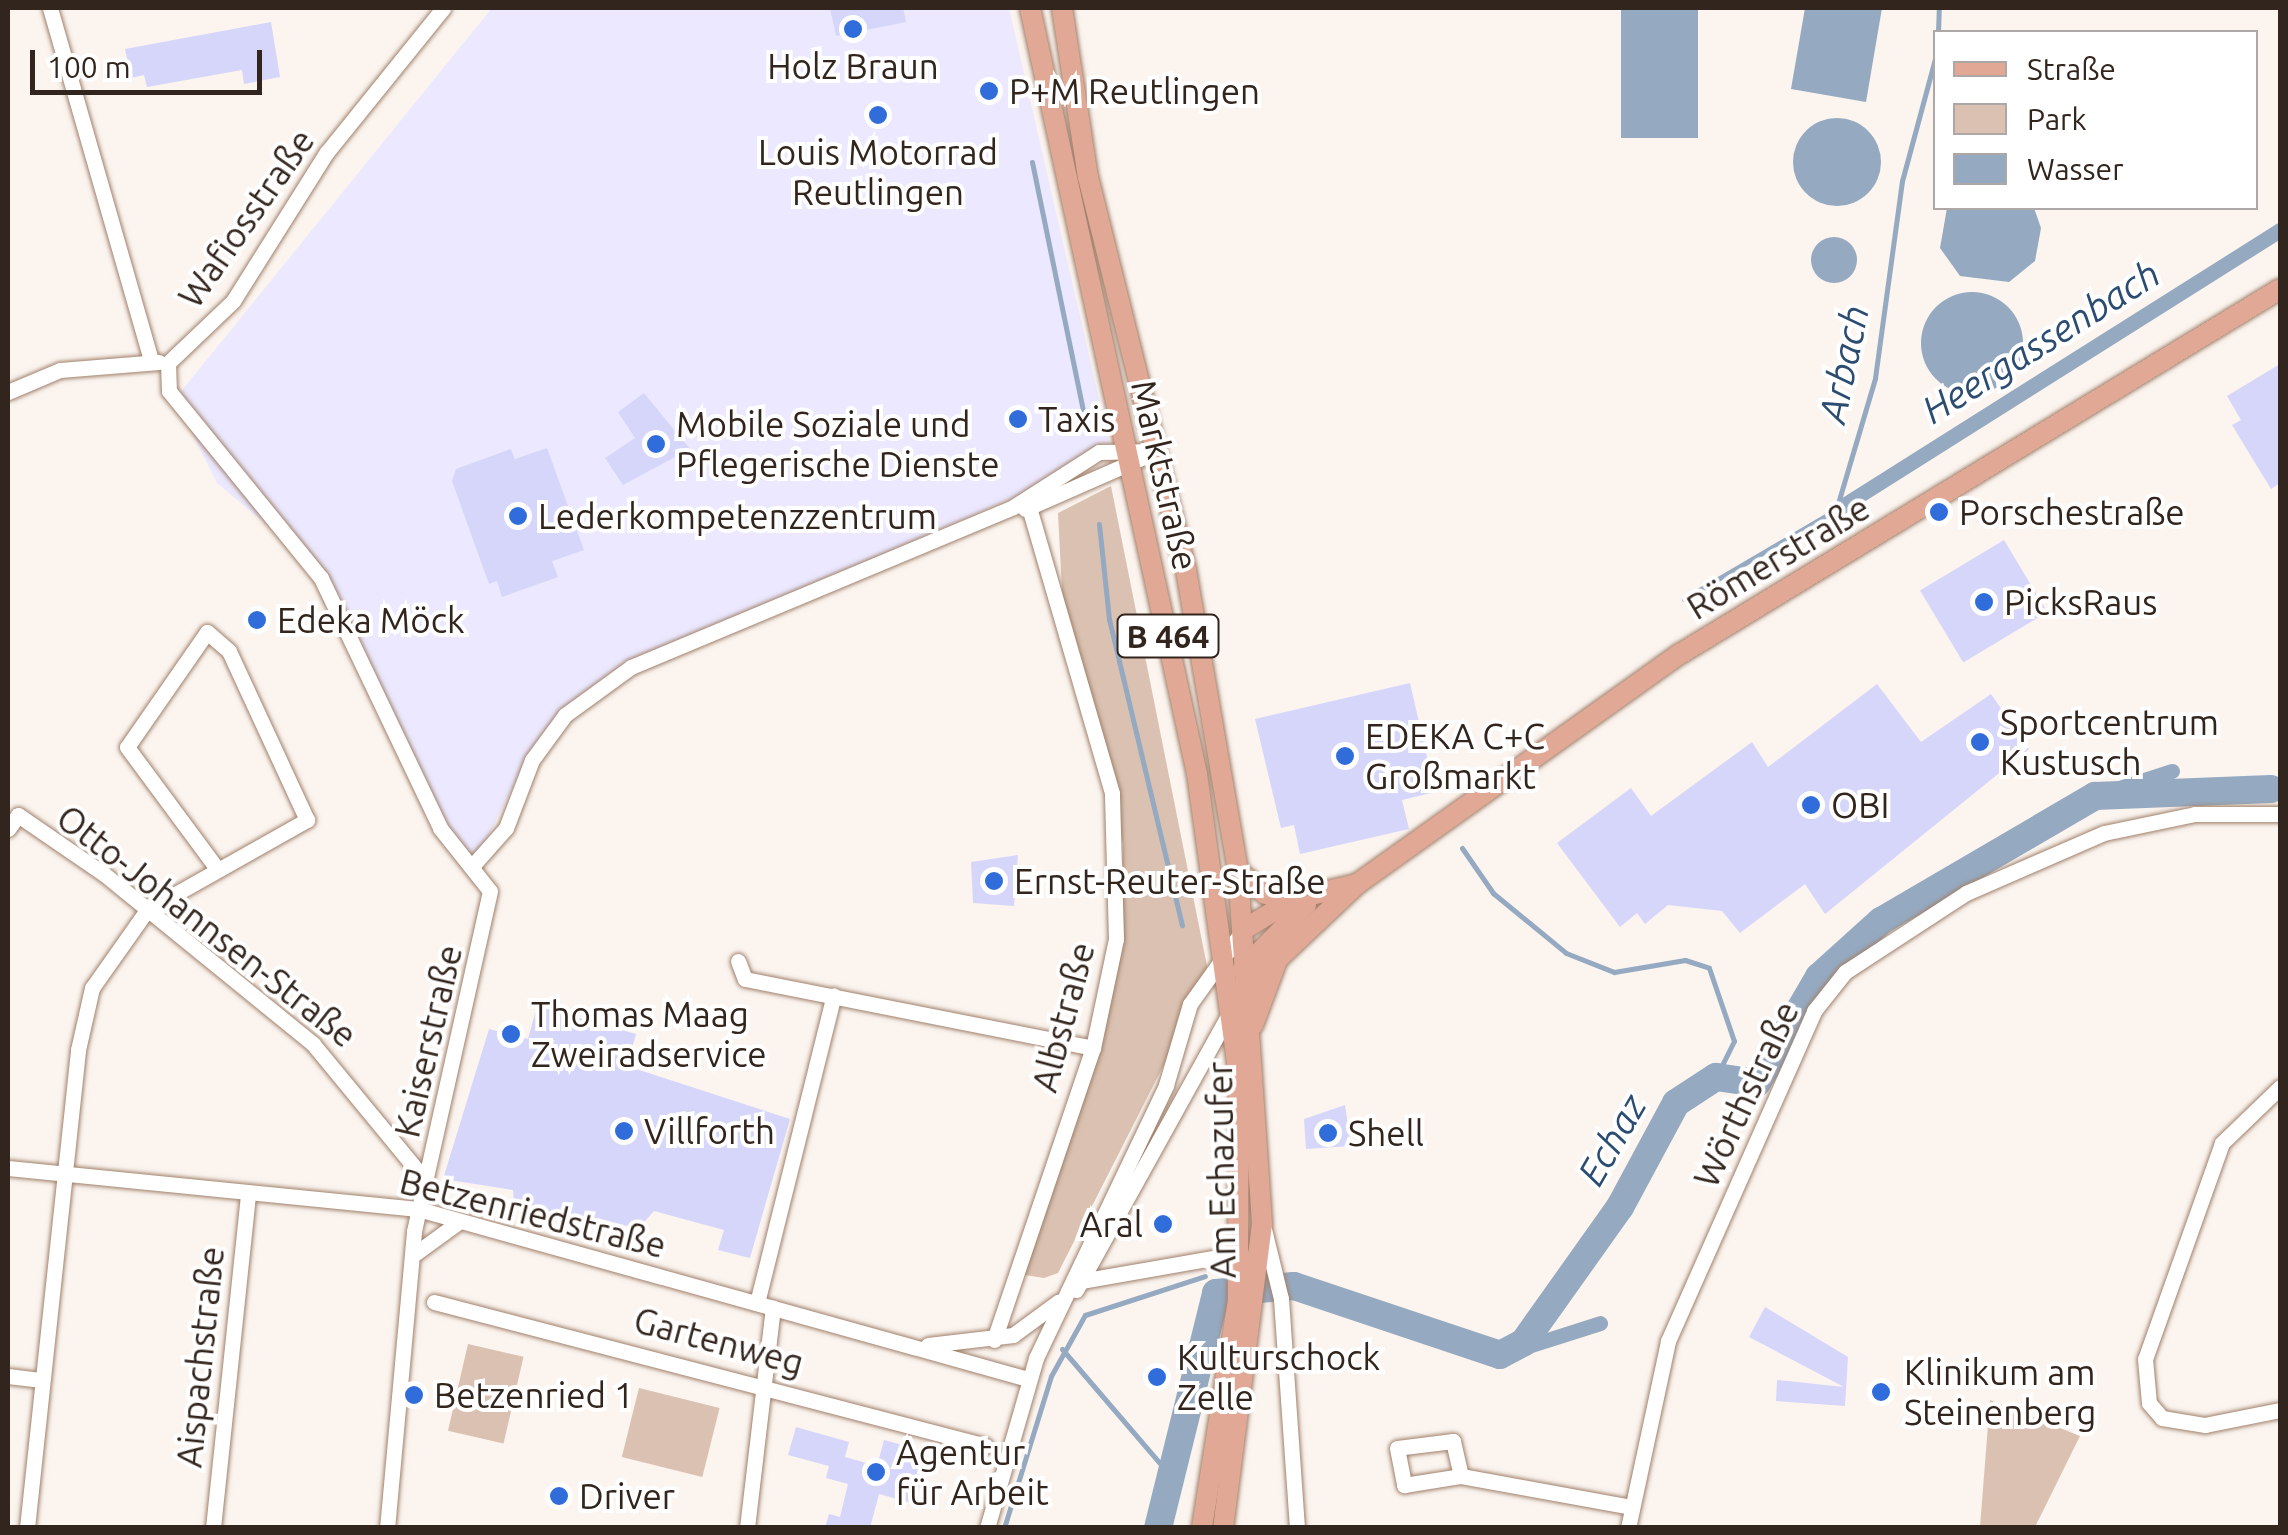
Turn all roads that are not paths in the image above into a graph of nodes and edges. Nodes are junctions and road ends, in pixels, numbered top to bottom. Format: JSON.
{"nodes":[{"id":1,"x":50,"y":8,"type":"edge"},
{"id":2,"x":443,"y":8,"type":"edge"},
{"id":3,"x":1030,"y":8,"type":"edge"},
{"id":4,"x":1062,"y":8,"type":"edge"},
{"id":5,"x":2280,"y":289,"type":"edge"},
{"id":6,"x":160,"y":362,"type":"junction"},
{"id":7,"x":8,"y":392,"type":"edge"},
{"id":8,"x":1126,"y":444,"type":"junction"},
{"id":9,"x":1157,"y":450,"type":"junction"},
{"id":10,"x":1132,"y":467,"type":"junction"},
{"id":11,"x":1022,"y":509,"type":"junction"},
{"id":12,"x":2280,"y":814,"type":"edge"},
{"id":13,"x":13,"y":822,"type":"edge"},
{"id":14,"x":474,"y":864,"type":"junction"},
{"id":15,"x":215,"y":866,"type":"junction"},
{"id":16,"x":1238,"y":872,"type":"junction"},
{"id":17,"x":1357,"y":884,"type":"junction"},
{"id":18,"x":1321,"y":894,"type":"junction"},
{"id":19,"x":1294,"y":899,"type":"junction"},
{"id":20,"x":147,"y":910,"type":"junction"},
{"id":21,"x":1243,"y":930,"type":"junction"},
{"id":22,"x":1278,"y":958,"type":"junction"},
{"id":23,"x":1224,"y":960,"type":"junction"},
{"id":24,"x":738,"y":961,"type":"dead end"},
{"id":25,"x":1246,"y":964,"type":"junction"},
{"id":26,"x":834,"y":995,"type":"junction"},
{"id":27,"x":1235,"y":997,"type":"junction"},
{"id":28,"x":1251,"y":1031,"type":"junction"},
{"id":29,"x":1093,"y":1048,"type":"junction"},
{"id":30,"x":2280,"y":1086,"type":"edge"},
{"id":31,"x":8,"y":1168,"type":"edge"},
{"id":32,"x":65,"y":1174,"type":"junction"},
{"id":33,"x":426,"y":1180,"type":"junction"},
{"id":34,"x":248,"y":1194,"type":"junction"},
{"id":35,"x":418,"y":1208,"type":"junction"},
{"id":36,"x":460,"y":1222,"type":"junction"},
{"id":37,"x":1102,"y":1249,"type":"junction"},
{"id":38,"x":416,"y":1253,"type":"junction"},
{"id":39,"x":1253,"y":1263,"type":"junction"},
{"id":40,"x":1115,"y":1272,"type":"junction"},
{"id":41,"x":1081,"y":1281,"type":"junction"},
{"id":42,"x":1247,"y":1298,"type":"junction"},
{"id":43,"x":1061,"y":1300,"type":"junction"},
{"id":44,"x":434,"y":1302,"type":"dead end"},
{"id":45,"x":756,"y":1304,"type":"junction"},
{"id":46,"x":773,"y":1308,"type":"junction"},
{"id":47,"x":994,"y":1340,"type":"junction"},
{"id":48,"x":917,"y":1346,"type":"junction"},
{"id":49,"x":1036,"y":1358,"type":"junction"},
{"id":50,"x":8,"y":1376,"type":"edge"},
{"id":51,"x":1028,"y":1379,"type":"junction"},
{"id":52,"x":42,"y":1380,"type":"junction"},
{"id":53,"x":764,"y":1384,"type":"junction"},
{"id":54,"x":2280,"y":1410,"type":"edge"},
{"id":55,"x":986,"y":1446,"type":"dead end"},
{"id":56,"x":1460,"y":1476,"type":"dead end"},
{"id":57,"x":1632,"y":1507,"type":"junction"},
{"id":58,"x":28,"y":1528,"type":"edge"},
{"id":59,"x":213,"y":1528,"type":"edge"},
{"id":60,"x":388,"y":1528,"type":"edge"},
{"id":61,"x":748,"y":1528,"type":"edge"},
{"id":62,"x":987,"y":1528,"type":"edge"},
{"id":63,"x":1202,"y":1528,"type":"edge"},
{"id":64,"x":1223,"y":1528,"type":"edge"},
{"id":65,"x":1297,"y":1528,"type":"edge"},
{"id":66,"x":1628,"y":1528,"type":"edge"}],
"edges":[{"from":1,"to":6,"type":"street"},
{"from":2,"to":6,"type":"street","name":"Wafiosstraße"},
{"from":3,"to":8,"type":"main road","name":"Marktstraße","number":"B 464"},
{"from":4,"to":9,"type":"main road","name":"Marktstraße","number":"B 464"},
{"from":5,"to":17,"type":"main road","name":"Römerstraße"},
{"from":6,"to":7,"type":"street"},
{"from":6,"to":14,"type":"street"},
{"from":8,"to":9,"type":"street"},
{"from":8,"to":10,"type":"main road","name":"Marktstraße","number":"B 464"},
{"from":8,"to":11,"type":"street"},
{"from":9,"to":10,"type":"street"},
{"from":9,"to":16,"type":"main road","name":"Marktstraße","number":"B 464"},
{"from":10,"to":11,"type":"street"},
{"from":10,"to":23,"type":"main road","name":"Marktstraße","number":"B 464"},
{"from":11,"to":14,"type":"street"},
{"from":11,"to":29,"type":"street","name":"Albstraße"},
{"from":12,"to":57,"type":"street","name":"Wörthstraße"},
{"from":13,"to":20,"type":"street","name":"Otto-Johannsen-Straße"},
{"from":14,"to":33,"type":"street","name":"Kaiserstraße"},
{"from":15,"to":15,"type":"street"},
{"from":15,"to":20,"type":"street"},
{"from":16,"to":19,"type":"main road"},
{"from":16,"to":21,"type":"main road","name":"Marktstraße","number":"B 464"},
{"from":17,"to":18,"type":"main road","name":"Römerstraße"},
{"from":17,"to":22,"type":"main road"},
{"from":18,"to":19,"type":"main road","name":"Römerstraße"},
{"from":18,"to":25,"type":"main road","name":"Römerstraße"},
{"from":19,"to":21,"type":"main road","name":"Römerstraße"},
{"from":20,"to":32,"type":"street"},
{"from":20,"to":33,"type":"street","name":"Otto-Johannsen-Straße"},
{"from":21,"to":23,"type":"street"},
{"from":21,"to":25,"type":"main road","number":"B 464"},
{"from":22,"to":27,"type":"main road"},
{"from":22,"to":28,"type":"main road"},
{"from":23,"to":27,"type":"main road","name":"Am Echazufer","number":"B 464"},
{"from":23,"to":43,"type":"street"},
{"from":24,"to":26,"type":"street"},
{"from":25,"to":27,"type":"main road","name":"Römerstraße"},
{"from":26,"to":29,"type":"street"},
{"from":26,"to":45,"type":"street"},
{"from":27,"to":28,"type":"main road","name":"Am Echazufer","number":"B 464"},
{"from":27,"to":37,"type":"street"},
{"from":27,"to":39,"type":"main road","name":"Am Echazufer","number":"B 464"},
{"from":28,"to":39,"type":"main road","name":"Am Echazufer","number":"B 464"},
{"from":29,"to":47,"type":"street","name":"Albstraße"},
{"from":30,"to":54,"type":"street"},
{"from":31,"to":32,"type":"street","name":"Betzenriedstraße"},
{"from":32,"to":34,"type":"street","name":"Betzenriedstraße"},
{"from":32,"to":52,"type":"street"},
{"from":33,"to":35,"type":"street","name":"Kaiserstraße"},
{"from":34,"to":35,"type":"street","name":"Betzenriedstraße"},
{"from":34,"to":59,"type":"street","name":"Aispachstraße"},
{"from":35,"to":36,"type":"street","name":"Betzenriedstraße"},
{"from":35,"to":38,"type":"street","name":"Kaiserstraße"},
{"from":36,"to":38,"type":"street"},
{"from":36,"to":45,"type":"street","name":"Betzenriedstraße"},
{"from":37,"to":40,"type":"street"},
{"from":37,"to":41,"type":"street"},
{"from":38,"to":60,"type":"street","name":"Kaiserstraße"},
{"from":39,"to":40,"type":"street"},
{"from":39,"to":42,"type":"main road","name":"Am Echazufer","number":"B 464"},
{"from":39,"to":65,"type":"street"},
{"from":40,"to":41,"type":"street"},
{"from":41,"to":49,"type":"street"},
{"from":42,"to":63,"type":"main road","name":"Am Echazufer","number":"B 464"},
{"from":42,"to":64,"type":"main road","name":"Am Echazufer","number":"B 464"},
{"from":43,"to":47,"type":"street"},
{"from":43,"to":49,"type":"street"},
{"from":44,"to":53,"type":"street","name":"Gartenweg"},
{"from":45,"to":46,"type":"street","name":"Betzenriedstraße"},
{"from":46,"to":48,"type":"street","name":"Betzenriedstraße"},
{"from":46,"to":53,"type":"street"},
{"from":47,"to":48,"type":"street","name":"Betzenriedstraße"},
{"from":48,"to":51,"type":"street","name":"Betzenriedstraße"},
{"from":49,"to":51,"type":"street"},
{"from":50,"to":52,"type":"street"},
{"from":51,"to":62,"type":"street"},
{"from":52,"to":58,"type":"street"},
{"from":53,"to":55,"type":"street","name":"Gartenweg"},
{"from":53,"to":61,"type":"street"},
{"from":56,"to":57,"type":"street"},
{"from":57,"to":66,"type":"street","name":"Wörthstraße"}]}
